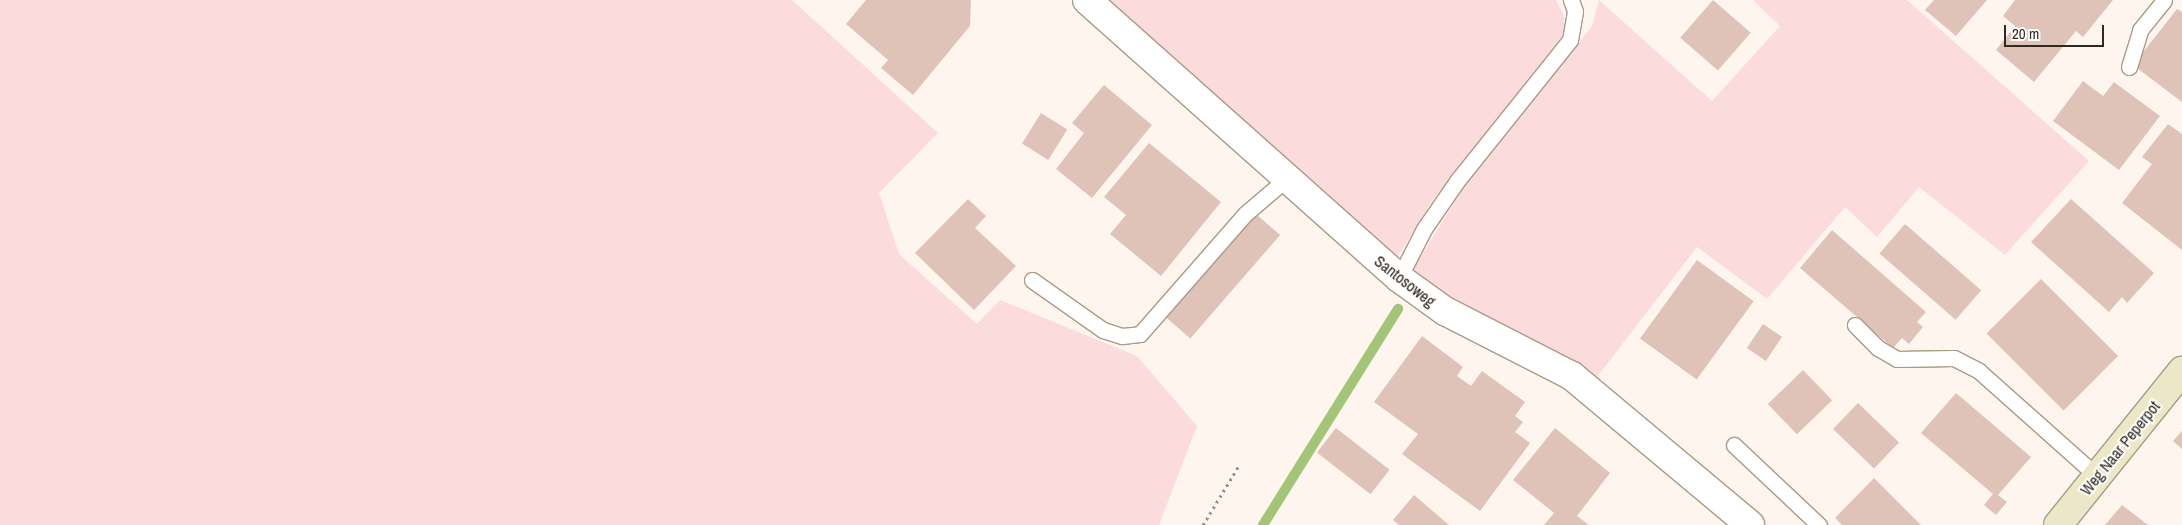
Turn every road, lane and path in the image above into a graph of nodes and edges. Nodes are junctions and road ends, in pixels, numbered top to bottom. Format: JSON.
{"nodes":[{"id":1,"x":1087,"y":0,"type":"edge"},
{"id":2,"x":1570,"y":0,"type":"edge"},
{"id":3,"x":2164,"y":0,"type":"edge"},
{"id":4,"x":2129,"y":67,"type":"dead end"},
{"id":5,"x":1285,"y":180,"type":"junction"},
{"id":6,"x":1399,"y":278,"type":"junction"},
{"id":7,"x":1032,"y":280,"type":"dead end"},
{"id":8,"x":1855,"y":325,"type":"dead end"},
{"id":9,"x":2182,"y":371,"type":"edge"},
{"id":10,"x":1734,"y":445,"type":"dead end"},
{"id":11,"x":1240,"y":464,"type":"dead end"},
{"id":12,"x":2097,"y":476,"type":"junction"},
{"id":13,"x":1203,"y":525,"type":"edge"},
{"id":14,"x":1750,"y":525,"type":"edge"},
{"id":15,"x":1819,"y":525,"type":"edge"},
{"id":16,"x":2058,"y":525,"type":"edge"}],
"edges":[{"from":1,"to":5,"type":"street","name":"Santosoweg"},
{"from":2,"to":6,"type":"lane"},
{"from":3,"to":4,"type":"lane"},
{"from":5,"to":6,"type":"street","name":"Santosoweg"},
{"from":5,"to":7,"type":"lane"},
{"from":6,"to":14,"type":"street","name":"Santosoweg"},
{"from":8,"to":12,"type":"lane"},
{"from":9,"to":12,"type":"street","name":"Weg Naar Peperpot"},
{"from":10,"to":15,"type":"lane"},
{"from":11,"to":13,"type":"path"},
{"from":12,"to":16,"type":"street","name":"Weg Naar Peperpot"}]}
